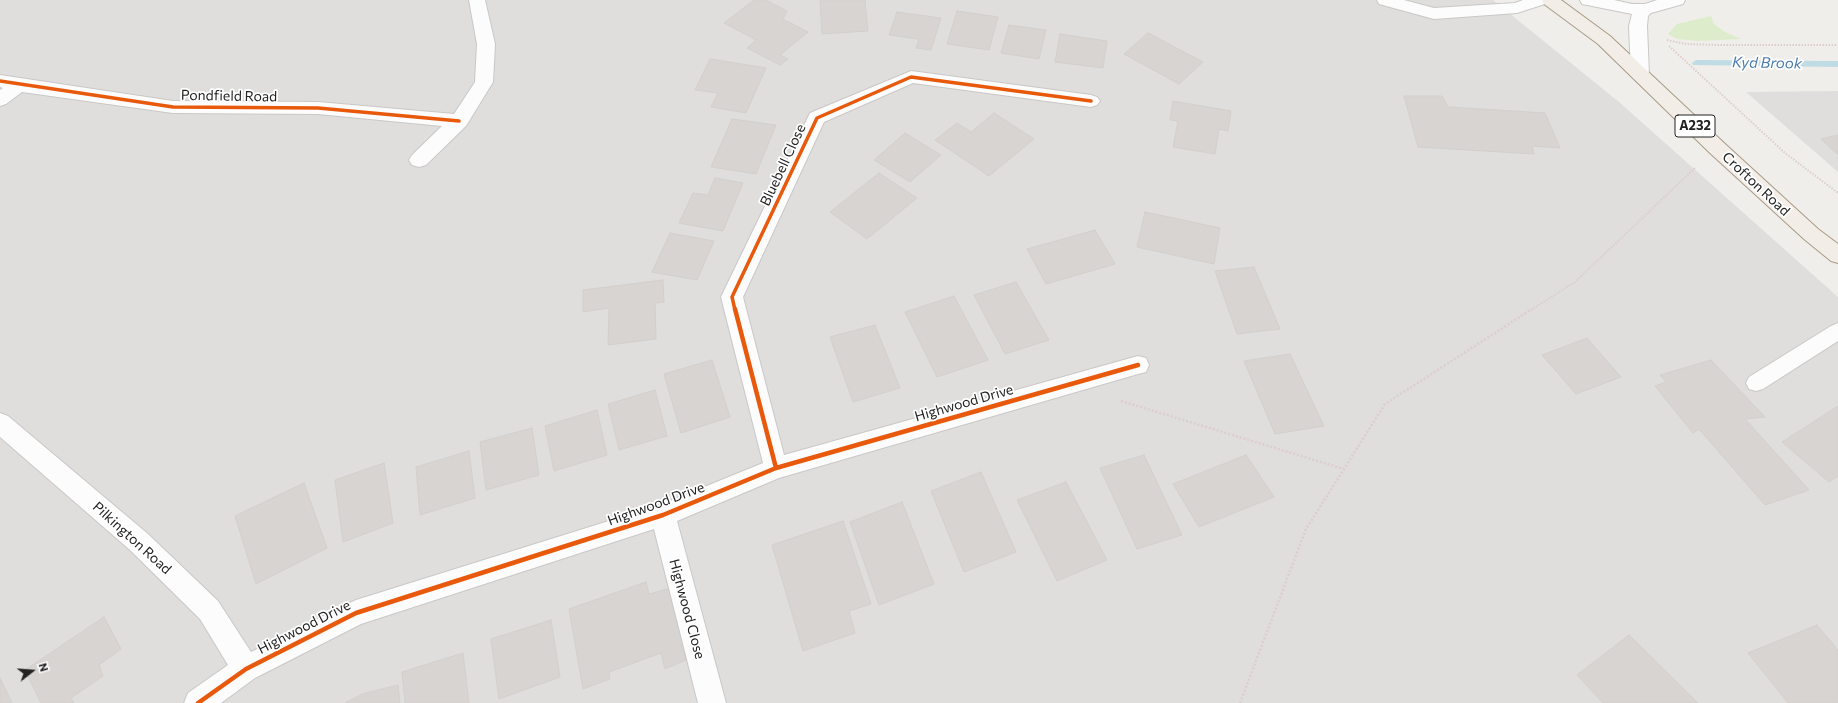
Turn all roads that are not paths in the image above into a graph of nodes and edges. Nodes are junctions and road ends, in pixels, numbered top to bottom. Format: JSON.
{"nodes":[{"id":1,"x":477,"y":0,"type":"edge"},
{"id":2,"x":1385,"y":0,"type":"edge"},
{"id":3,"x":1539,"y":0,"type":"edge"},
{"id":4,"x":1550,"y":0,"type":"edge"},
{"id":5,"x":1588,"y":0,"type":"edge"},
{"id":6,"x":1677,"y":0,"type":"edge"},
{"id":7,"x":1645,"y":9,"type":"junction"},
{"id":8,"x":1640,"y":74,"type":"junction"},
{"id":9,"x":0,"y":81,"type":"edge"},
{"id":10,"x":18,"y":85,"type":"junction"},
{"id":11,"x":0,"y":100,"type":"edge"},
{"id":12,"x":1091,"y":101,"type":"dead end"},
{"id":13,"x":459,"y":121,"type":"junction"},
{"id":14,"x":419,"y":160,"type":"dead end"},
{"id":15,"x":1838,"y":255,"type":"edge"},
{"id":16,"x":1838,"y":331,"type":"edge"},
{"id":17,"x":1138,"y":365,"type":"dead end"},
{"id":18,"x":1756,"y":383,"type":"dead end"},
{"id":19,"x":0,"y":423,"type":"edge"},
{"id":20,"x":776,"y":468,"type":"junction"},
{"id":21,"x":663,"y":515,"type":"junction"},
{"id":22,"x":246,"y":669,"type":"junction"},
{"id":23,"x":198,"y":703,"type":"edge"},
{"id":24,"x":712,"y":703,"type":"edge"}],
"edges":[{"from":1,"to":13,"type":"street"},
{"from":2,"to":3,"type":"street"},
{"from":4,"to":8,"type":"main road","name":"Crofton Road","number":"A232"},
{"from":5,"to":7,"type":"street"},
{"from":6,"to":7,"type":"street"},
{"from":7,"to":8,"type":"street"},
{"from":8,"to":15,"type":"main road","name":"Crofton Road","number":"A232"},
{"from":9,"to":10,"type":"street","name":"Pondfield Road"},
{"from":10,"to":11,"type":"street"},
{"from":10,"to":13,"type":"street","name":"Pondfield Road"},
{"from":12,"to":20,"type":"street","name":"Bluebell Close"},
{"from":13,"to":14,"type":"street"},
{"from":16,"to":18,"type":"lane"},
{"from":17,"to":20,"type":"street","name":"Highwood Drive"},
{"from":19,"to":22,"type":"street","name":"Pilkington Road"},
{"from":20,"to":21,"type":"street","name":"Highwood Drive"},
{"from":21,"to":22,"type":"street","name":"Highwood Drive"},
{"from":21,"to":24,"type":"street","name":"Highwood Close"},
{"from":22,"to":23,"type":"street","name":"Highwood Drive"}]}
